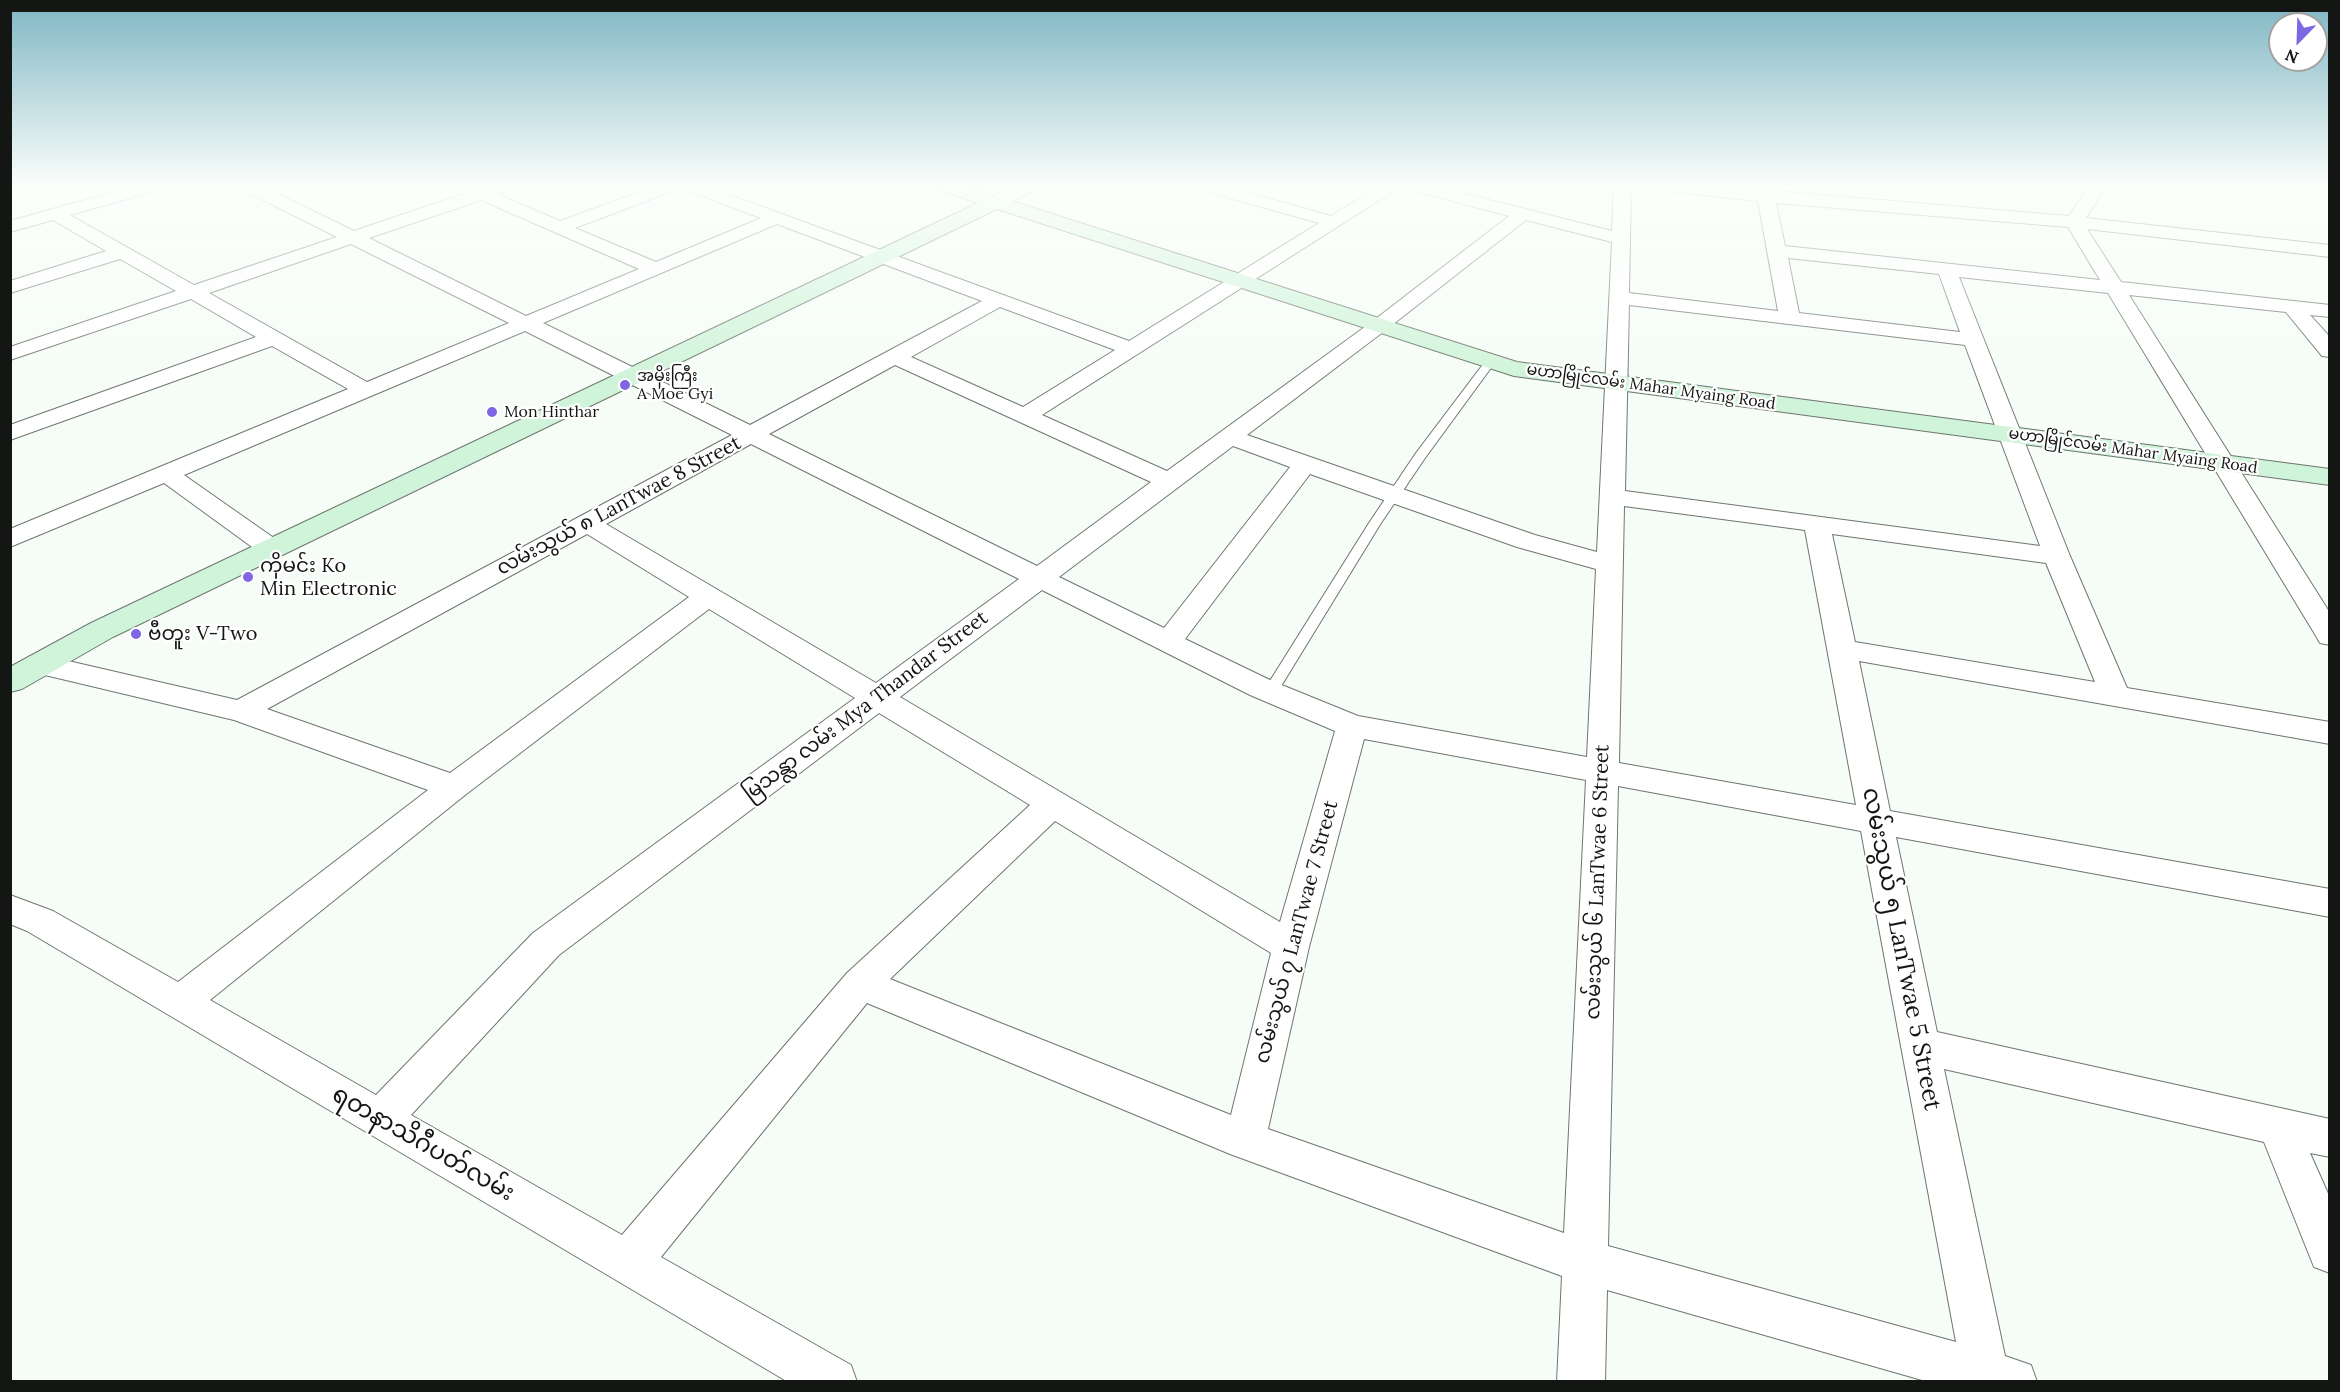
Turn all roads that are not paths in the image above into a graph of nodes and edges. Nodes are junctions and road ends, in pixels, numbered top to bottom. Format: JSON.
{"nodes":[{"id":1,"x":116,"y":249,"type":"edge"},
{"id":2,"x":324,"y":249,"type":"edge"},
{"id":3,"x":378,"y":249,"type":"edge"},
{"id":4,"x":611,"y":249,"type":"edge"},
{"id":5,"x":702,"y":249,"type":"edge"},
{"id":6,"x":861,"y":249,"type":"edge"},
{"id":7,"x":899,"y":249,"type":"edge"},
{"id":8,"x":1143,"y":249,"type":"edge"},
{"id":9,"x":1291,"y":249,"type":"edge"},
{"id":10,"x":1477,"y":249,"type":"edge"},
{"id":11,"x":1620,"y":249,"type":"edge"},
{"id":12,"x":2090,"y":249,"type":"edge"},
{"id":13,"x":2312,"y":249,"type":"edge"},
{"id":14,"x":1777,"y":251,"type":"joint"},
{"id":15,"x":2330,"y":251,"type":"edge"},
{"id":16,"x":121,"y":252,"type":"junction"},
{"id":17,"x":883,"y":257,"type":"junction"},
{"id":18,"x":656,"y":268,"type":"junction"},
{"id":19,"x":1947,"y":270,"type":"junction"},
{"id":20,"x":1241,"y":280,"type":"junction"},
{"id":21,"x":10,"y":287,"type":"edge"},
{"id":22,"x":2112,"y":287,"type":"junction"},
{"id":23,"x":193,"y":293,"type":"junction"},
{"id":24,"x":1618,"y":298,"type":"junction"},
{"id":25,"x":999,"y":300,"type":"junction"},
{"id":26,"x":2291,"y":305,"type":"junction"},
{"id":27,"x":2330,"y":311,"type":"edge"},
{"id":28,"x":1790,"y":318,"type":"junction"},
{"id":29,"x":525,"y":323,"type":"junction"},
{"id":30,"x":1380,"y":325,"type":"junction"},
{"id":31,"x":273,"y":338,"type":"junction"},
{"id":32,"x":1974,"y":340,"type":"junction"},
{"id":33,"x":1131,"y":349,"type":"junction"},
{"id":34,"x":2330,"y":351,"type":"edge"},
{"id":35,"x":10,"y":354,"type":"edge"},
{"id":36,"x":894,"y":357,"type":"junction"},
{"id":37,"x":1491,"y":361,"type":"junction"},
{"id":38,"x":631,"y":376,"type":"junction"},
{"id":39,"x":1616,"y":382,"type":"junction"},
{"id":40,"x":365,"y":390,"type":"junction"},
{"id":41,"x":1026,"y":415,"type":"junction"},
{"id":42,"x":10,"y":434,"type":"edge"},
{"id":43,"x":750,"y":435,"type":"junction"},
{"id":44,"x":2011,"y":435,"type":"junction"},
{"id":45,"x":1229,"y":437,"type":"junction"},
{"id":46,"x":2224,"y":463,"type":"junction"},
{"id":47,"x":1305,"y":464,"type":"junction"},
{"id":48,"x":167,"y":474,"type":"junction"},
{"id":49,"x":2330,"y":477,"type":"edge"},
{"id":50,"x":1170,"y":481,"type":"junction"},
{"id":51,"x":1394,"y":495,"type":"junction"},
{"id":52,"x":1611,"y":497,"type":"junction"},
{"id":53,"x":587,"y":523,"type":"junction"},
{"id":54,"x":1817,"y":524,"type":"junction"},
{"id":55,"x":10,"y":539,"type":"edge"},
{"id":56,"x":272,"y":549,"type":"junction"},
{"id":57,"x":2056,"y":556,"type":"junction"},
{"id":58,"x":1609,"y":564,"type":"junction"},
{"id":59,"x":1038,"y":579,"type":"junction"},
{"id":60,"x":708,"y":596,"type":"junction"},
{"id":61,"x":2330,"y":636,"type":"edge"},
{"id":62,"x":1168,"y":642,"type":"junction"},
{"id":63,"x":1842,"y":649,"type":"junction"},
{"id":64,"x":38,"y":664,"type":"junction"},
{"id":65,"x":10,"y":681,"type":"edge"},
{"id":66,"x":1270,"y":692,"type":"junction"},
{"id":67,"x":2116,"y":696,"type":"junction"},
{"id":68,"x":877,"y":698,"type":"junction"},
{"id":69,"x":240,"y":711,"type":"junction"},
{"id":70,"x":1352,"y":726,"type":"junction"},
{"id":71,"x":2330,"y":733,"type":"edge"},
{"id":72,"x":1602,"y":770,"type":"junction"},
{"id":73,"x":454,"y":787,"type":"junction"},
{"id":74,"x":1053,"y":803,"type":"junction"},
{"id":75,"x":1876,"y":820,"type":"junction"},
{"id":76,"x":2330,"y":903,"type":"edge"},
{"id":77,"x":10,"y":909,"type":"edge"},
{"id":78,"x":1291,"y":947,"type":"junction"},
{"id":79,"x":860,"y":984,"type":"junction"},
{"id":80,"x":179,"y":1003,"type":"junction"},
{"id":81,"x":1921,"y":1046,"type":"junction"},
{"id":82,"x":380,"y":1119,"type":"junction"},
{"id":83,"x":2279,"y":1128,"type":"junction"},
{"id":84,"x":2330,"y":1138,"type":"edge"},
{"id":85,"x":1245,"y":1140,"type":"junction"},
{"id":86,"x":2330,"y":1251,"type":"edge"},
{"id":87,"x":627,"y":1262,"type":"junction"},
{"id":88,"x":1585,"y":1263,"type":"junction"},
{"id":89,"x":2000,"y":1378,"type":"edge"},
{"id":90,"x":834,"y":1382,"type":"edge"},
{"id":91,"x":1581,"y":1382,"type":"edge"}],
"edges":[{"from":1,"to":16,"type":"street"},
{"from":2,"to":23,"type":"street"},
{"from":3,"to":29,"type":"street"},
{"from":4,"to":18,"type":"street"},
{"from":5,"to":18,"type":"street"},
{"from":6,"to":17,"type":"street"},
{"from":7,"to":17,"type":"street"},
{"from":8,"to":20,"type":"street","name":"မဟာမြိုင်လမ်း Mahar Myaing Road"},
{"from":9,"to":20,"type":"street"},
{"from":10,"to":30,"type":"street","name":"မြသန္လာ လမ်း Mya Thandar Street"},
{"from":11,"to":24,"type":"street","name":"လမ်းသွယ် ၆ LanTwae 6 Street"},
{"from":12,"to":22,"type":"street"},
{"from":13,"to":15,"type":"street"},
{"from":14,"to":19,"type":"street"},
{"from":14,"to":28,"type":"street"},
{"from":16,"to":21,"type":"street"},
{"from":16,"to":23,"type":"street"},
{"from":17,"to":25,"type":"street"},
{"from":17,"to":38,"type":"street"},
{"from":18,"to":29,"type":"street"},
{"from":19,"to":22,"type":"street"},
{"from":19,"to":32,"type":"street"},
{"from":20,"to":30,"type":"street","name":"မဟာမြိုင်လမ်း Mahar Myaing Road"},
{"from":20,"to":33,"type":"street"},
{"from":22,"to":26,"type":"street"},
{"from":22,"to":46,"type":"street"},
{"from":23,"to":31,"type":"street"},
{"from":23,"to":35,"type":"street"},
{"from":24,"to":28,"type":"street"},
{"from":24,"to":39,"type":"street","name":"လမ်းသွယ် ၆ LanTwae 6 Street"},
{"from":25,"to":33,"type":"street"},
{"from":25,"to":36,"type":"street","name":"လမ်းသွယ် ၈ LanTwae 8 Street"},
{"from":26,"to":27,"type":"street"},
{"from":26,"to":34,"type":"street"},
{"from":28,"to":32,"type":"street"},
{"from":29,"to":38,"type":"street"},
{"from":29,"to":40,"type":"street"},
{"from":30,"to":37,"type":"street","name":"မဟာမြိုင်လမ်း Mahar Myaing Road"},
{"from":30,"to":45,"type":"street","name":"မြသန္လာ လမ်း Mya Thandar Street"},
{"from":31,"to":40,"type":"street"},
{"from":31,"to":42,"type":"street"},
{"from":32,"to":44,"type":"street"},
{"from":33,"to":41,"type":"street"},
{"from":36,"to":41,"type":"street"},
{"from":36,"to":43,"type":"street","name":"လမ်းသွယ် ၈ LanTwae 8 Street"},
{"from":37,"to":39,"type":"street","name":"မဟာမြိုင်လမ်း Mahar Myaing Road"},
{"from":37,"to":51,"type":"lane"},
{"from":38,"to":43,"type":"street"},
{"from":38,"to":56,"type":"street"},
{"from":39,"to":44,"type":"street","name":"မဟာမြိုင်လမ်း Mahar Myaing Road"},
{"from":39,"to":52,"type":"street","name":"လမ်းသွယ် ၆ LanTwae 6 Street"},
{"from":40,"to":48,"type":"street"},
{"from":41,"to":50,"type":"street"},
{"from":43,"to":53,"type":"street","name":"လမ်းသွယ် ၈ LanTwae 8 Street"},
{"from":43,"to":59,"type":"street"},
{"from":44,"to":46,"type":"street","name":"မဟာမြိုင်လမ်း Mahar Myaing Road"},
{"from":44,"to":57,"type":"street"},
{"from":45,"to":47,"type":"street"},
{"from":45,"to":50,"type":"street","name":"မြသန္လာ လမ်း Mya Thandar Street"},
{"from":46,"to":49,"type":"street","name":"မဟာမြိုင်လမ်း Mahar Myaing Road"},
{"from":46,"to":61,"type":"street"},
{"from":47,"to":51,"type":"street"},
{"from":47,"to":62,"type":"street"},
{"from":48,"to":55,"type":"street"},
{"from":48,"to":56,"type":"street"},
{"from":50,"to":59,"type":"street","name":"မြသန္လာ လမ်း Mya Thandar Street"},
{"from":51,"to":58,"type":"street"},
{"from":51,"to":66,"type":"lane"},
{"from":52,"to":54,"type":"street"},
{"from":52,"to":58,"type":"street","name":"လမ်းသွယ် ၆ LanTwae 6 Street"},
{"from":53,"to":60,"type":"street"},
{"from":53,"to":69,"type":"street","name":"လမ်းသွယ် ၈ LanTwae 8 Street"},
{"from":54,"to":57,"type":"street"},
{"from":54,"to":63,"type":"street","name":"လမ်းသွယ် ၅ LanTwae 5 Street"},
{"from":56,"to":64,"type":"street"},
{"from":57,"to":67,"type":"street"},
{"from":58,"to":72,"type":"street","name":"လမ်းသွယ် ၆ LanTwae 6 Street"},
{"from":59,"to":62,"type":"street"},
{"from":59,"to":68,"type":"street","name":"မြသန္လာ လမ်း Mya Thandar Street"},
{"from":60,"to":68,"type":"street"},
{"from":60,"to":73,"type":"street"},
{"from":62,"to":66,"type":"street"},
{"from":63,"to":67,"type":"street"},
{"from":63,"to":75,"type":"street","name":"လမ်းသွယ် ၅ LanTwae 5 Street"},
{"from":64,"to":65,"type":"street"},
{"from":64,"to":69,"type":"street"},
{"from":66,"to":70,"type":"street"},
{"from":67,"to":71,"type":"street"},
{"from":68,"to":74,"type":"street"},
{"from":68,"to":82,"type":"street","name":"မြသန္လာ လမ်း Mya Thandar Street"},
{"from":69,"to":73,"type":"street"},
{"from":70,"to":72,"type":"street"},
{"from":70,"to":78,"type":"street","name":"လမ်းသွယ် ၇ LanTwae 7 Street"},
{"from":72,"to":75,"type":"street"},
{"from":72,"to":88,"type":"street","name":"လမ်းသွယ် ၆ LanTwae 6 Street"},
{"from":73,"to":80,"type":"street"},
{"from":74,"to":78,"type":"street"},
{"from":74,"to":79,"type":"street"},
{"from":75,"to":76,"type":"street"},
{"from":75,"to":81,"type":"street","name":"လမ်းသွယ် ၅ LanTwae 5 Street"},
{"from":77,"to":80,"type":"street","name":"ရတနာသိဂီပတ်လမ်း"},
{"from":78,"to":85,"type":"street","name":"လမ်းသွယ် ၇ LanTwae 7 Street"},
{"from":79,"to":85,"type":"street"},
{"from":79,"to":87,"type":"street"},
{"from":80,"to":82,"type":"street","name":"ရတနာသိဂီပတ်လမ်း"},
{"from":81,"to":83,"type":"street"},
{"from":81,"to":89,"type":"street","name":"လမ်းသွယ် ၅ LanTwae 5 Street"},
{"from":82,"to":87,"type":"street","name":"ရတနာသိဂီပတ်လမ်း"},
{"from":83,"to":84,"type":"street"},
{"from":83,"to":86,"type":"street"},
{"from":85,"to":88,"type":"street"},
{"from":87,"to":90,"type":"street","name":"ရတနာသိဂီပတ်လမ်း"},
{"from":88,"to":89,"type":"street"},
{"from":88,"to":91,"type":"street","name":"လမ်းသွယ် ၆ LanTwae 6 Street"}]}
